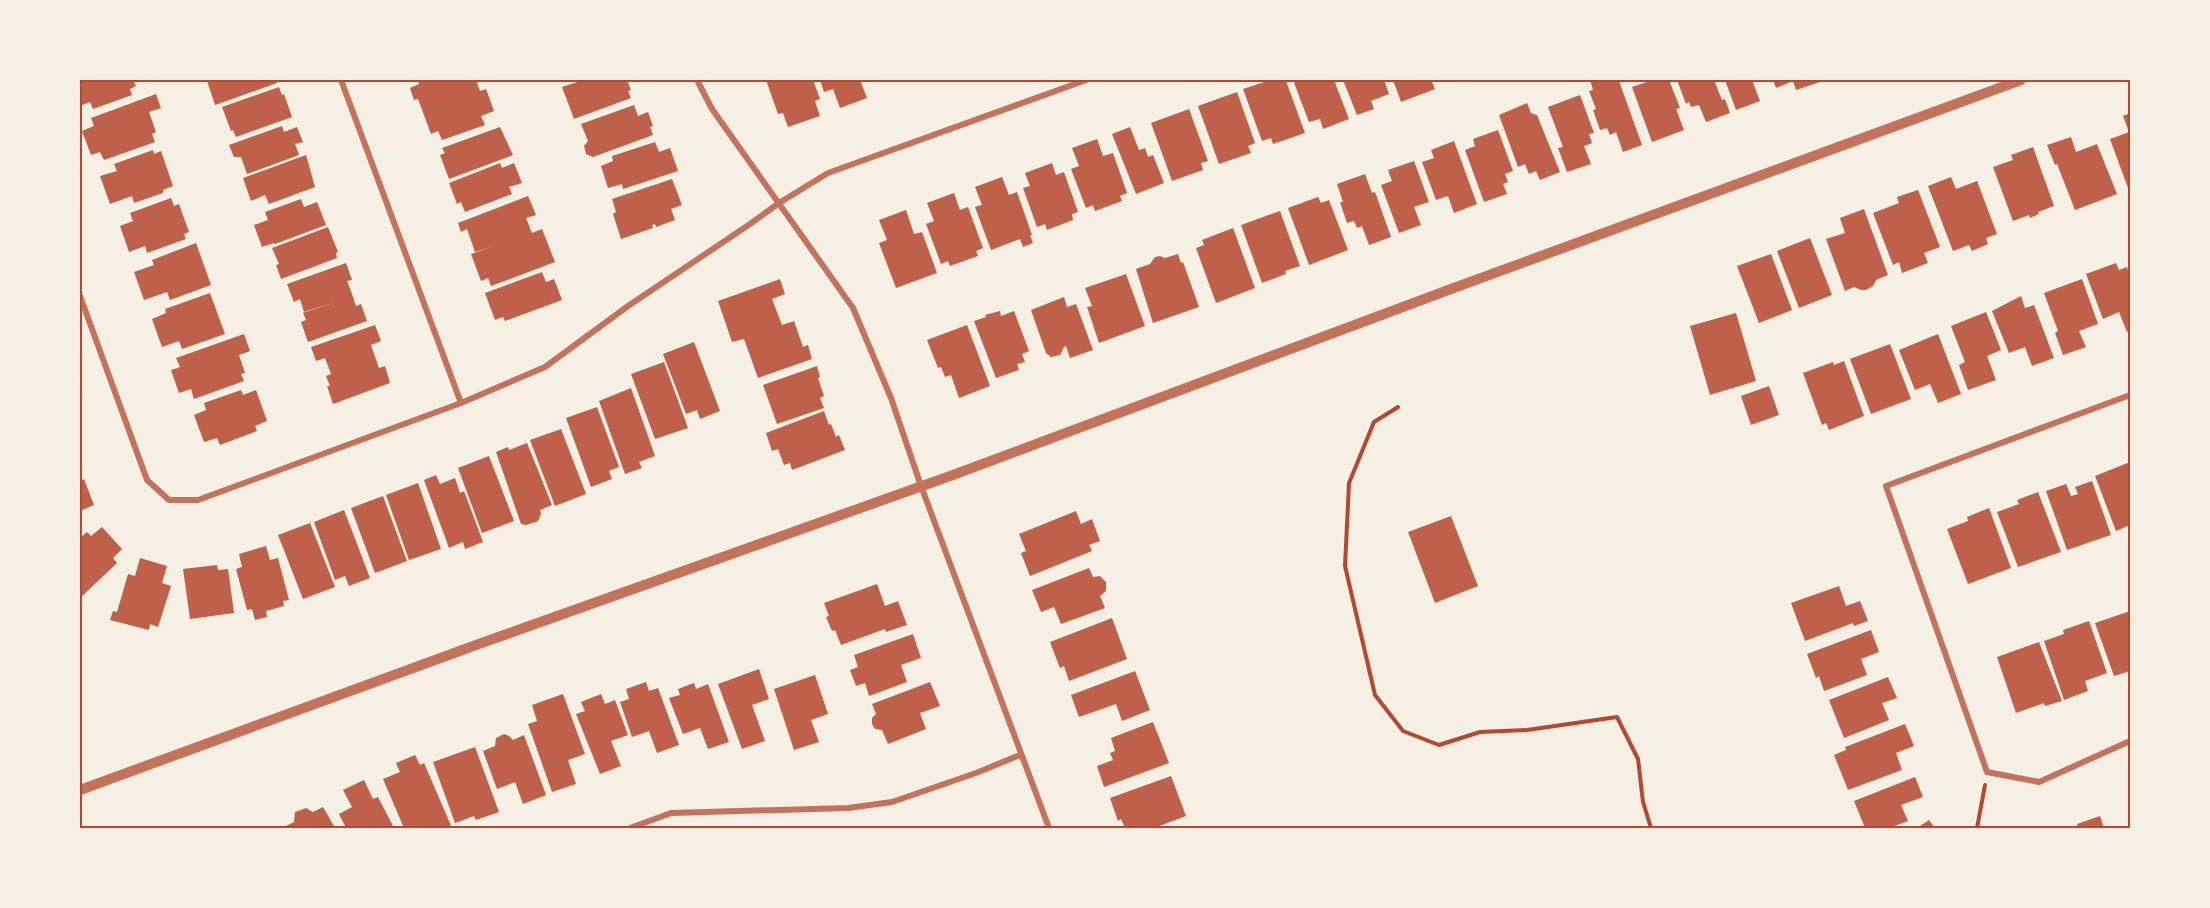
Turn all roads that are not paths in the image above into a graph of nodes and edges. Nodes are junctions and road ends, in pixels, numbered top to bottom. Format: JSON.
{"nodes":[{"id":1,"x":341,"y":80,"type":"edge"},
{"id":2,"x":697,"y":80,"type":"edge"},
{"id":3,"x":1086,"y":80,"type":"edge"},
{"id":4,"x":2021,"y":80,"type":"edge"},
{"id":5,"x":778,"y":203,"type":"junction"},
{"id":6,"x":80,"y":296,"type":"edge"},
{"id":7,"x":2130,"y":395,"type":"edge"},
{"id":8,"x":461,"y":403,"type":"junction"},
{"id":9,"x":921,"y":486,"type":"junction"},
{"id":10,"x":2130,"y":741,"type":"edge"},
{"id":11,"x":1020,"y":755,"type":"junction"},
{"id":12,"x":80,"y":790,"type":"edge"},
{"id":13,"x":630,"y":828,"type":"edge"},
{"id":14,"x":1048,"y":828,"type":"edge"}],
"edges":[{"from":1,"to":8,"type":"street"},
{"from":2,"to":5,"type":"street"},
{"from":3,"to":5,"type":"street"},
{"from":4,"to":9,"type":"street"},
{"from":5,"to":8,"type":"street"},
{"from":5,"to":9,"type":"street"},
{"from":6,"to":8,"type":"street"},
{"from":7,"to":10,"type":"street"},
{"from":9,"to":11,"type":"street"},
{"from":9,"to":12,"type":"street"},
{"from":11,"to":13,"type":"street"},
{"from":11,"to":14,"type":"street"}]}
